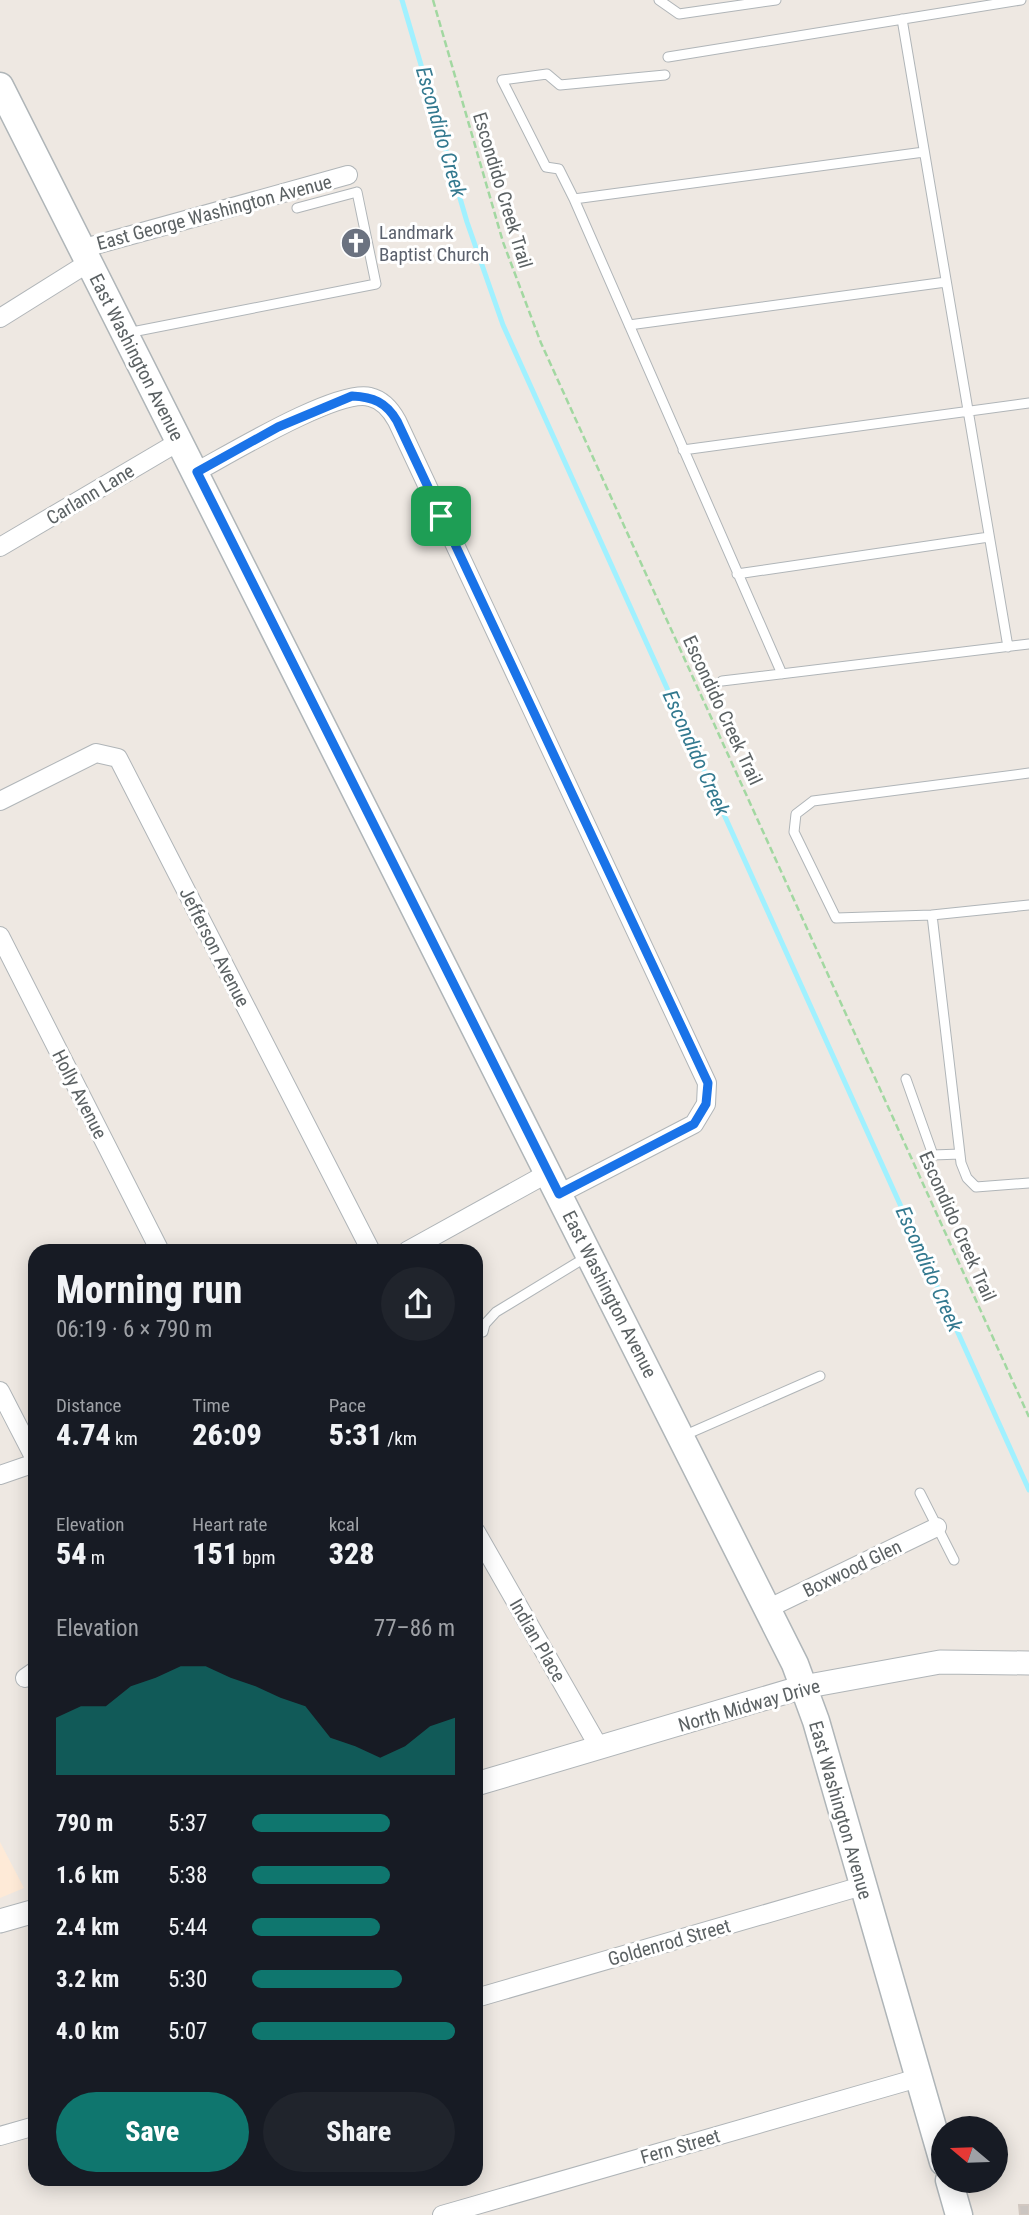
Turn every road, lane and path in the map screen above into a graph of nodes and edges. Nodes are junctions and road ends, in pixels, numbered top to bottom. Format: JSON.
{"nodes":[{"id":1,"x":433,"y":0,"type":"edge"},
{"id":2,"x":659,"y":0,"type":"edge"},
{"id":3,"x":776,"y":0,"type":"edge"},
{"id":4,"x":1021,"y":0,"type":"edge"},
{"id":5,"x":902,"y":19,"type":"junction"},
{"id":6,"x":668,"y":57,"type":"dead end"},
{"id":7,"x":664,"y":75,"type":"dead end"},
{"id":8,"x":0,"y":86,"type":"edge"},
{"id":9,"x":924,"y":152,"type":"junction"},
{"id":10,"x":348,"y":175,"type":"dead end"},
{"id":11,"x":574,"y":199,"type":"junction"},
{"id":12,"x":298,"y":208,"type":"dead end"},
{"id":13,"x":84,"y":256,"type":"junction"},
{"id":14,"x":946,"y":282,"type":"junction"},
{"id":15,"x":0,"y":318,"type":"edge"},
{"id":16,"x":628,"y":325,"type":"junction"},
{"id":17,"x":125,"y":333,"type":"junction"},
{"id":18,"x":1029,"y":403,"type":"edge"},
{"id":19,"x":969,"y":412,"type":"junction"},
{"id":20,"x":180,"y":441,"type":"junction"},
{"id":21,"x":683,"y":450,"type":"junction"},
{"id":22,"x":197,"y":472,"type":"junction"},
{"id":23,"x":989,"y":537,"type":"junction"},
{"id":24,"x":0,"y":547,"type":"edge"},
{"id":25,"x":737,"y":574,"type":"junction"},
{"id":26,"x":1029,"y":645,"type":"edge"},
{"id":27,"x":1008,"y":647,"type":"junction"},
{"id":28,"x":782,"y":674,"type":"junction"},
{"id":29,"x":722,"y":681,"type":"dead end"},
{"id":30,"x":1029,"y":772,"type":"edge"},
{"id":31,"x":0,"y":801,"type":"edge"},
{"id":32,"x":1029,"y":905,"type":"edge"},
{"id":33,"x":932,"y":915,"type":"junction"},
{"id":34,"x":0,"y":936,"type":"edge"},
{"id":35,"x":906,"y":1079,"type":"dead end"},
{"id":36,"x":960,"y":1154,"type":"junction"},
{"id":37,"x":1029,"y":1183,"type":"edge"},
{"id":38,"x":554,"y":1184,"type":"junction"},
{"id":39,"x":156,"y":1244,"type":"edge"},
{"id":40,"x":367,"y":1244,"type":"edge"},
{"id":41,"x":422,"y":1244,"type":"edge"},
{"id":42,"x":590,"y":1255,"type":"junction"},
{"id":43,"x":484,"y":1332,"type":"dead end"},
{"id":44,"x":820,"y":1376,"type":"dead end"},
{"id":45,"x":0,"y":1391,"type":"edge"},
{"id":46,"x":1029,"y":1417,"type":"edge"},
{"id":47,"x":682,"y":1437,"type":"junction"},
{"id":48,"x":28,"y":1447,"type":"edge"},
{"id":49,"x":28,"y":1464,"type":"edge"},
{"id":50,"x":0,"y":1475,"type":"edge"},
{"id":51,"x":920,"y":1493,"type":"dead end"},
{"id":52,"x":937,"y":1527,"type":"junction"},
{"id":53,"x":483,"y":1544,"type":"edge"},
{"id":54,"x":954,"y":1560,"type":"dead end"},
{"id":55,"x":767,"y":1609,"type":"junction"},
{"id":56,"x":1029,"y":1663,"type":"edge"},
{"id":57,"x":803,"y":1687,"type":"junction"},
{"id":58,"x":600,"y":1749,"type":"junction"},
{"id":59,"x":483,"y":1782,"type":"edge"},
{"id":60,"x":862,"y":1886,"type":"junction"},
{"id":61,"x":28,"y":1913,"type":"edge"},
{"id":62,"x":0,"y":1921,"type":"edge"},
{"id":63,"x":483,"y":1996,"type":"edge"},
{"id":64,"x":918,"y":2078,"type":"junction"},
{"id":65,"x":931,"y":2122,"type":"edge"},
{"id":66,"x":28,"y":2128,"type":"edge"},
{"id":67,"x":0,"y":2136,"type":"edge"},
{"id":68,"x":953,"y":2193,"type":"edge"},
{"id":69,"x":442,"y":2215,"type":"edge"},
{"id":70,"x":959,"y":2215,"type":"edge"}],
"edges":[{"from":1,"to":46,"type":"path","name":"Escondido Creek Trail"},
{"from":2,"to":3,"type":"lane"},
{"from":4,"to":5,"type":"lane"},
{"from":5,"to":6,"type":"lane"},
{"from":5,"to":9,"type":"lane"},
{"from":7,"to":11,"type":"lane"},
{"from":8,"to":13,"type":"main road","name":"East Washington Avenue"},
{"from":9,"to":11,"type":"lane"},
{"from":9,"to":14,"type":"lane"},
{"from":10,"to":13,"type":"street","name":"East George Washington Avenue"},
{"from":11,"to":16,"type":"lane"},
{"from":12,"to":17,"type":"lane"},
{"from":13,"to":15,"type":"street","name":"East George Washington Avenue"},
{"from":13,"to":17,"type":"main road","name":"East Washington Avenue"},
{"from":14,"to":16,"type":"lane"},
{"from":14,"to":19,"type":"lane"},
{"from":16,"to":21,"type":"lane"},
{"from":17,"to":20,"type":"main road","name":"East Washington Avenue"},
{"from":18,"to":19,"type":"lane"},
{"from":19,"to":21,"type":"lane"},
{"from":19,"to":23,"type":"lane"},
{"from":20,"to":22,"type":"main road","name":"East Washington Avenue"},
{"from":20,"to":24,"type":"street","name":"Carlann Lane"},
{"from":21,"to":25,"type":"lane"},
{"from":22,"to":38,"type":"main road","name":"East Washington Avenue"},
{"from":22,"to":38,"type":"street"},
{"from":23,"to":25,"type":"lane"},
{"from":23,"to":27,"type":"lane"},
{"from":25,"to":28,"type":"lane"},
{"from":26,"to":27,"type":"lane"},
{"from":27,"to":28,"type":"lane"},
{"from":28,"to":29,"type":"lane"},
{"from":30,"to":33,"type":"lane"},
{"from":31,"to":40,"type":"street","name":"Jefferson Avenue"},
{"from":32,"to":33,"type":"lane"},
{"from":33,"to":36,"type":"lane"},
{"from":34,"to":39,"type":"street","name":"Holly Avenue"},
{"from":35,"to":36,"type":"lane"},
{"from":36,"to":37,"type":"lane"},
{"from":38,"to":41,"type":"street"},
{"from":38,"to":42,"type":"main road","name":"East Washington Avenue"},
{"from":42,"to":43,"type":"lane"},
{"from":42,"to":47,"type":"main road","name":"East Washington Avenue"},
{"from":44,"to":47,"type":"lane"},
{"from":45,"to":48,"type":"street"},
{"from":47,"to":55,"type":"main road","name":"East Washington Avenue"},
{"from":49,"to":50,"type":"street"},
{"from":51,"to":52,"type":"lane"},
{"from":52,"to":54,"type":"lane"},
{"from":52,"to":55,"type":"street","name":"Boxwood Glen"},
{"from":53,"to":58,"type":"street","name":"Indian Place"},
{"from":55,"to":57,"type":"main road","name":"East Washington Avenue"},
{"from":56,"to":57,"type":"street","name":"North Midway Drive"},
{"from":57,"to":58,"type":"street","name":"North Midway Drive"},
{"from":57,"to":60,"type":"main road","name":"East Washington Avenue"},
{"from":58,"to":59,"type":"street","name":"North Midway Drive"},
{"from":60,"to":63,"type":"street","name":"Goldenrod Street"},
{"from":60,"to":64,"type":"main road","name":"East Washington Avenue"},
{"from":61,"to":62,"type":"street"},
{"from":64,"to":65,"type":"main road","name":"East Washington Avenue"},
{"from":64,"to":69,"type":"street","name":"Fern Street"},
{"from":66,"to":67,"type":"street"},
{"from":68,"to":70,"type":"main road"}]}
